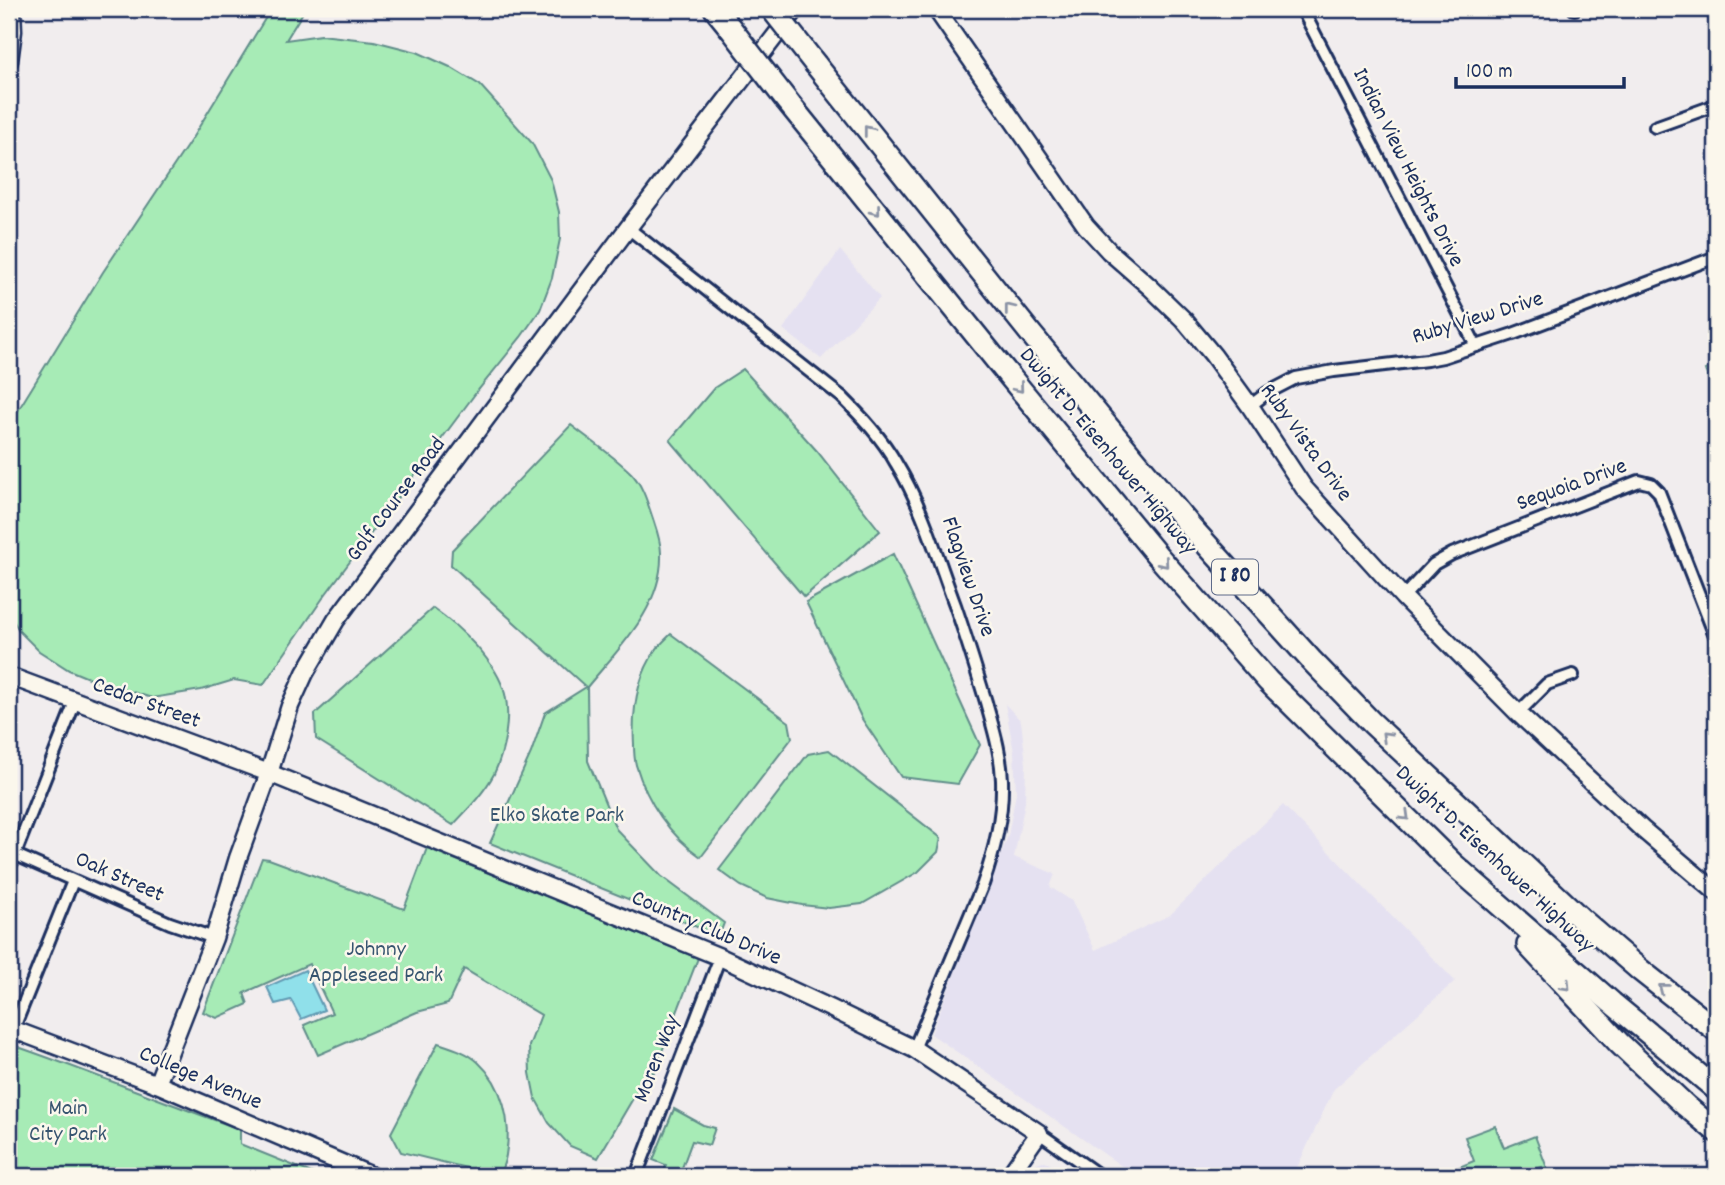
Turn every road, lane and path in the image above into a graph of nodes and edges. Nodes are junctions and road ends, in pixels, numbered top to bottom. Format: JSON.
{"nodes":[{"id":1,"x":12,"y":9,"type":"edge"},
{"id":2,"x":772,"y":9,"type":"edge"},
{"id":3,"x":936,"y":9,"type":"edge"},
{"id":4,"x":1301,"y":9,"type":"edge"},
{"id":5,"x":796,"y":10,"type":"edge"},
{"id":6,"x":721,"y":17,"type":"edge"},
{"id":7,"x":9,"y":61,"type":"edge"},
{"id":8,"x":1716,"y":105,"type":"edge"},
{"id":9,"x":1655,"y":127,"type":"dead end"},
{"id":10,"x":628,"y":228,"type":"junction"},
{"id":11,"x":1716,"y":257,"type":"edge"},
{"id":12,"x":1476,"y":346,"type":"junction"},
{"id":13,"x":1250,"y":406,"type":"junction"},
{"id":14,"x":1402,"y":597,"type":"junction"},
{"id":15,"x":1716,"y":638,"type":"edge"},
{"id":16,"x":1573,"y":675,"type":"dead end"},
{"id":17,"x":9,"y":676,"type":"edge"},
{"id":18,"x":75,"y":702,"type":"junction"},
{"id":19,"x":1518,"y":713,"type":"junction"},
{"id":20,"x":269,"y":774,"type":"junction"},
{"id":21,"x":11,"y":853,"type":"edge"},
{"id":22,"x":1453,"y":864,"type":"junction"},
{"id":23,"x":9,"y":869,"type":"edge"},
{"id":24,"x":72,"y":881,"type":"junction"},
{"id":25,"x":1716,"y":892,"type":"edge"},
{"id":26,"x":214,"y":938,"type":"junction"},
{"id":27,"x":720,"y":957,"type":"junction"},
{"id":28,"x":1716,"y":1030,"type":"edge"},
{"id":29,"x":10,"y":1033,"type":"edge"},
{"id":30,"x":914,"y":1049,"type":"junction"},
{"id":31,"x":157,"y":1084,"type":"junction"},
{"id":32,"x":1716,"y":1089,"type":"edge"},
{"id":33,"x":1716,"y":1131,"type":"edge"},
{"id":34,"x":1039,"y":1133,"type":"junction"},
{"id":35,"x":372,"y":1176,"type":"edge"},
{"id":36,"x":636,"y":1176,"type":"edge"},
{"id":37,"x":1009,"y":1176,"type":"edge"},
{"id":38,"x":1100,"y":1176,"type":"edge"}],
"edges":[{"from":1,"to":7,"type":"street"},
{"from":28,"to":2,"type":"highway","name":"Dwight D. Eisenhower Highway","number":"I 80","one_way":true,"bridge":true},
{"from":3,"to":13,"type":"street","name":"Ruby Vista Drive"},
{"from":4,"to":12,"type":"street","name":"Indian View Heights Drive"},
{"from":5,"to":10,"type":"street","name":"Golf Course Road"},
{"from":6,"to":22,"type":"highway","name":"Dwight D. Eisenhower Highway","number":"I 80","one_way":true,"bridge":true},
{"from":8,"to":9,"type":"street"},
{"from":10,"to":20,"type":"street","name":"Golf Course Road"},
{"from":10,"to":30,"type":"street","name":"Flagview Drive"},
{"from":11,"to":12,"type":"street","name":"Ruby View Drive"},
{"from":12,"to":13,"type":"street","name":"Ruby View Drive"},
{"from":13,"to":14,"type":"street","name":"Ruby Vista Drive"},
{"from":14,"to":15,"type":"street","name":"Sequoia Drive"},
{"from":14,"to":19,"type":"street","name":"Ruby Vista Drive"},
{"from":16,"to":19,"type":"street"},
{"from":17,"to":18,"type":"street","name":"Cedar Street"},
{"from":18,"to":20,"type":"street","name":"Cedar Street"},
{"from":18,"to":21,"type":"street"},
{"from":19,"to":25,"type":"street","name":"Ruby Vista Drive"},
{"from":20,"to":26,"type":"street","name":"Golf Course Road"},
{"from":20,"to":27,"type":"street","name":"Country Club Drive"},
{"from":21,"to":23,"type":"street"},
{"from":21,"to":24,"type":"street","name":"Oak Street"},
{"from":22,"to":32,"type":"highway","name":"Dwight D. Eisenhower Highway","number":"I 80"},
{"from":22,"to":33,"type":"highway","one_way":true},
{"from":24,"to":26,"type":"street","name":"Oak Street"},
{"from":24,"to":29,"type":"street"},
{"from":26,"to":31,"type":"street","name":"Golf Course Road"},
{"from":27,"to":30,"type":"street","name":"Country Club Drive"},
{"from":27,"to":36,"type":"street","name":"Moren Way"},
{"from":29,"to":31,"type":"street","name":"College Avenue"},
{"from":30,"to":34,"type":"street","name":"Country Club Drive"},
{"from":31,"to":35,"type":"street","name":"College Avenue"},
{"from":34,"to":37,"type":"street"},
{"from":34,"to":38,"type":"street","name":"Country Club Drive"}]}
